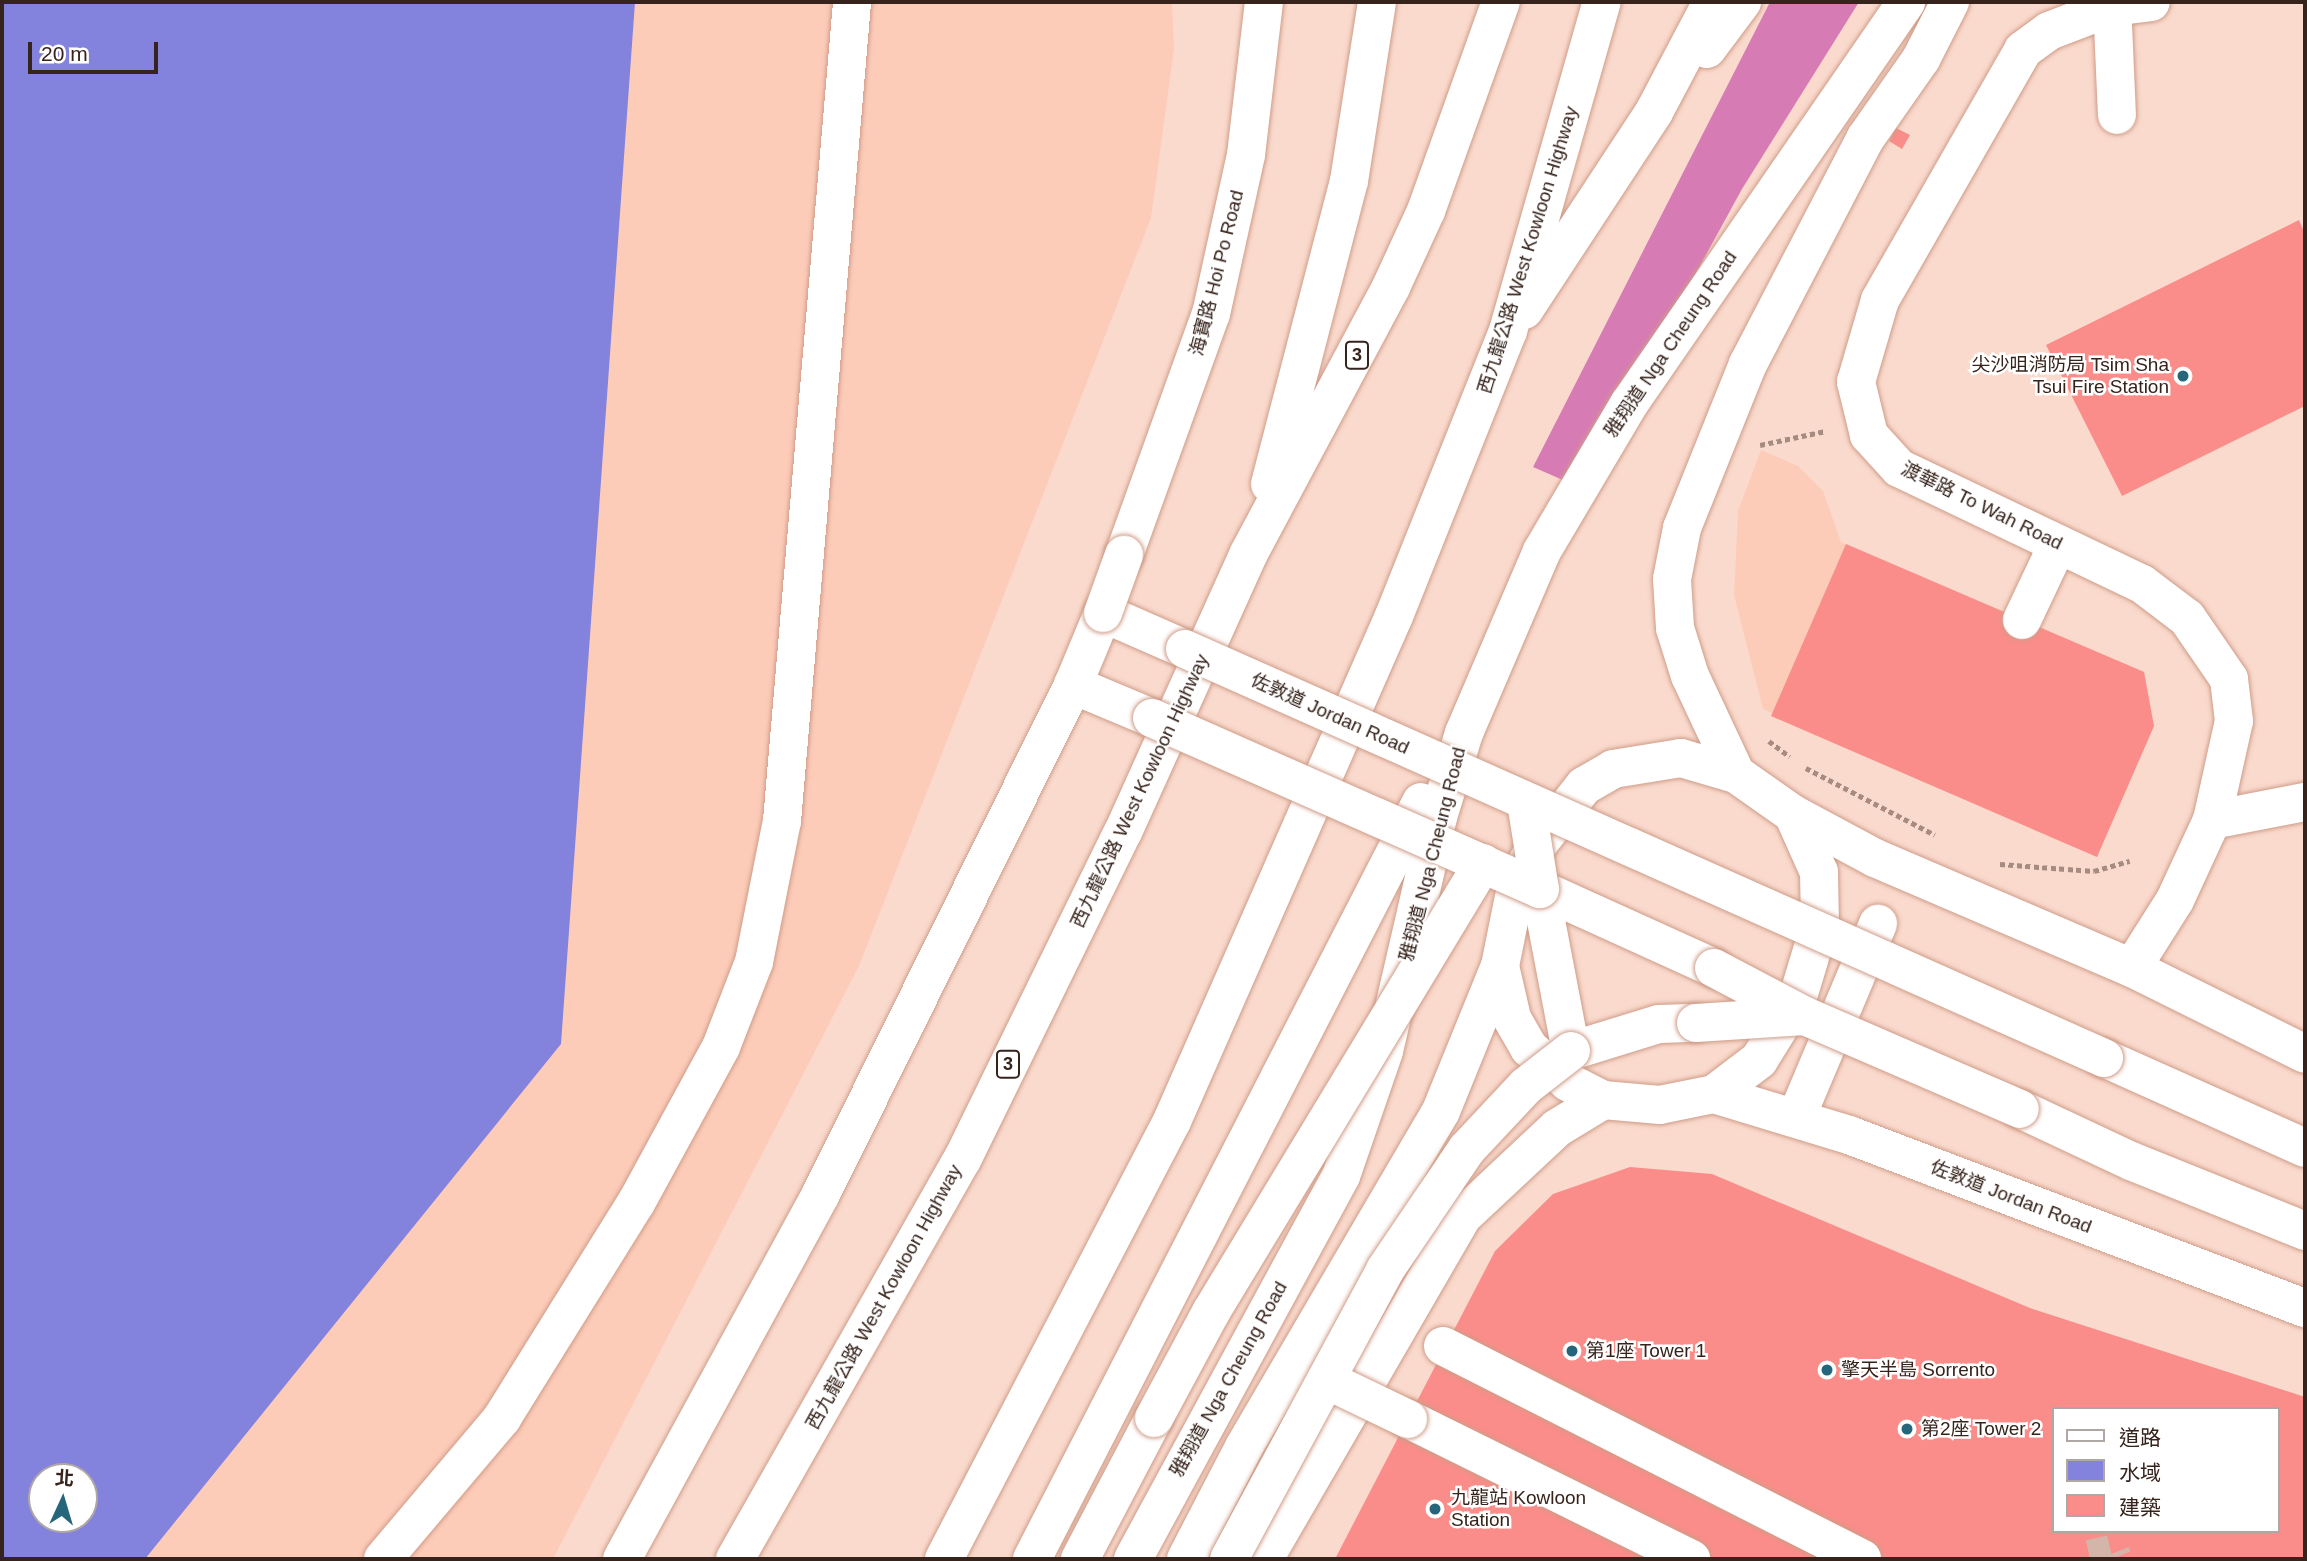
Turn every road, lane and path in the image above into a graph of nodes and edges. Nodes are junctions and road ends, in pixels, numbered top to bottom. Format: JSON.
{"nodes":[{"id":1,"x":852,"y":2,"type":"edge"},
{"id":2,"x":1377,"y":2,"type":"edge"},
{"id":3,"x":1500,"y":2,"type":"edge"},
{"id":4,"x":1602,"y":2,"type":"edge"},
{"id":5,"x":1712,"y":2,"type":"edge"},
{"id":6,"x":1742,"y":2,"type":"edge"},
{"id":7,"x":1906,"y":2,"type":"edge"},
{"id":8,"x":1950,"y":2,"type":"edge"},
{"id":9,"x":2151,"y":2,"type":"edge"},
{"id":10,"x":2112,"y":4,"type":"edge"},
{"id":11,"x":1264,"y":5,"type":"edge"},
{"id":12,"x":1654,"y":112,"type":"junction"},
{"id":13,"x":2117,"y":115,"type":"dead end"},
{"id":14,"x":1508,"y":331,"type":"junction"},
{"id":15,"x":1864,"y":421,"type":"junction"},
{"id":16,"x":1751,"y":456,"type":"dead end"},
{"id":17,"x":2058,"y":544,"type":"junction"},
{"id":18,"x":1249,"y":553,"type":"junction"},
{"id":19,"x":1103,"y":613,"type":"junction"},
{"id":20,"x":2022,"y":620,"type":"dead end"},
{"id":21,"x":1073,"y":685,"type":"junction"},
{"id":22,"x":1758,"y":733,"type":"dead end"},
{"id":23,"x":1441,"y":763,"type":"junction"},
{"id":24,"x":1736,"y":774,"type":"junction"},
{"id":25,"x":1526,"y":802,"type":"junction"},
{"id":26,"x":2305,"y":802,"type":"edge"},
{"id":27,"x":1793,"y":814,"type":"junction"},
{"id":28,"x":2212,"y":820,"type":"junction"},
{"id":29,"x":1406,"y":828,"type":"junction"},
{"id":30,"x":1942,"y":839,"type":"dead end"},
{"id":31,"x":2130,"y":861,"type":"dead end"},
{"id":32,"x":1483,"y":863,"type":"junction"},
{"id":33,"x":1989,"y":863,"type":"dead end"},
{"id":34,"x":1540,"y":889,"type":"junction"},
{"id":35,"x":1878,"y":924,"type":"dead end"},
{"id":36,"x":1500,"y":966,"type":"junction"},
{"id":37,"x":2132,"y":968,"type":"junction"},
{"id":38,"x":1805,"y":1016,"type":"junction"},
{"id":39,"x":1571,"y":1051,"type":"junction"},
{"id":40,"x":2305,"y":1054,"type":"edge"},
{"id":41,"x":1714,"y":1094,"type":"junction"},
{"id":42,"x":1603,"y":1100,"type":"junction"},
{"id":43,"x":1796,"y":1118,"type":"junction"},
{"id":44,"x":2305,"y":1148,"type":"edge"},
{"id":45,"x":2305,"y":1231,"type":"edge"},
{"id":46,"x":2305,"y":1308,"type":"edge"},
{"id":47,"x":1388,"y":1336,"type":"junction"},
{"id":48,"x":1298,"y":1356,"type":"junction"},
{"id":49,"x":1344,"y":1383,"type":"junction"},
{"id":50,"x":1341,"y":1424,"type":"junction"},
{"id":51,"x":383,"y":1559,"type":"edge"},
{"id":52,"x":622,"y":1559,"type":"edge"},
{"id":53,"x":735,"y":1559,"type":"edge"},
{"id":54,"x":944,"y":1559,"type":"edge"},
{"id":55,"x":1032,"y":1559,"type":"edge"},
{"id":56,"x":1080,"y":1559,"type":"edge"},
{"id":57,"x":1133,"y":1559,"type":"edge"},
{"id":58,"x":1186,"y":1559,"type":"edge"},
{"id":59,"x":1229,"y":1559,"type":"edge"},
{"id":60,"x":1264,"y":1559,"type":"edge"},
{"id":61,"x":1691,"y":1559,"type":"edge"},
{"id":62,"x":1862,"y":1559,"type":"edge"}],
"edges":[{"from":1,"to":51,"type":"main road"},
{"from":2,"to":18,"type":"main road"},
{"from":3,"to":18,"type":"main road","name":"西九龍公路 West Kowloon Highway","number":"3"},
{"from":4,"to":14,"type":"main road","name":"西九龍公路 West Kowloon Highway"},
{"from":5,"to":12,"type":"main road"},
{"from":6,"to":12,"type":"main road"},
{"from":7,"to":57,"type":"main road","name":"雅翔道 Nga Cheung Road"},
{"from":8,"to":24,"type":"main road"},
{"from":9,"to":10,"type":"main road","name":"渡華路 To Wah Road"},
{"from":10,"to":13,"type":"main road"},
{"from":10,"to":15,"type":"main road","name":"渡華路 To Wah Road"},
{"from":11,"to":19,"type":"main road","name":"海寶路 Hoi Po Road","bridge":true},
{"from":12,"to":14,"type":"main road"},
{"from":14,"to":54,"type":"main road","name":"西九龍公路 West Kowloon Highway"},
{"from":15,"to":16,"type":"path"},
{"from":15,"to":17,"type":"main road","name":"渡華路 To Wah Road"},
{"from":17,"to":20,"type":"main road"},
{"from":17,"to":28,"type":"main road","name":"渡華路 To Wah Road"},
{"from":18,"to":53,"type":"main road","name":"西九龍公路 West Kowloon Highway","number":"3"},
{"from":19,"to":21,"type":"main road","name":"海寶路 Hoi Po Road"},
{"from":19,"to":23,"type":"main road","name":"佐敦道 Jordan Road","bridge":true},
{"from":21,"to":29,"type":"main road","bridge":true},
{"from":21,"to":52,"type":"main road","name":"海寶路 Hoi Po Road"},
{"from":22,"to":30,"type":"path"},
{"from":23,"to":25,"type":"main road","name":"佐敦道 Jordan Road","bridge":true},
{"from":23,"to":29,"type":"main road","name":"雅翔道 Nga Cheung Road"},
{"from":24,"to":27,"type":"main road"},
{"from":24,"to":36,"type":"main road"},
{"from":25,"to":34,"type":"main road","bridge":true},
{"from":25,"to":44,"type":"main road","name":"佐敦道 Jordan Road","bridge":true},
{"from":26,"to":28,"type":"main road"},
{"from":27,"to":37,"type":"main road"},
{"from":27,"to":41,"type":"main road"},
{"from":28,"to":37,"type":"main road","name":"渡華路 To Wah Road"},
{"from":29,"to":32,"type":"main road","bridge":true},
{"from":29,"to":55,"type":"main road","name":"雅翔道 Nga Cheung Road"},
{"from":31,"to":33,"type":"path"},
{"from":32,"to":34,"type":"main road","bridge":true},
{"from":32,"to":56,"type":"main road","bridge":true},
{"from":34,"to":38,"type":"main road","bridge":true},
{"from":34,"to":39,"type":"main road"},
{"from":35,"to":43,"type":"main road"},
{"from":36,"to":42,"type":"main road"},
{"from":36,"to":48,"type":"main road"},
{"from":37,"to":40,"type":"main road"},
{"from":38,"to":39,"type":"main road","bridge":true},
{"from":38,"to":45,"type":"main road","bridge":true},
{"from":39,"to":49,"type":"main road","bridge":true},
{"from":41,"to":42,"type":"main road"},
{"from":41,"to":43,"type":"main road","name":"佐敦道 Jordan Road"},
{"from":42,"to":47,"type":"main road"},
{"from":43,"to":46,"type":"main road","name":"佐敦道 Jordan Road"},
{"from":47,"to":49,"type":"main road"},
{"from":47,"to":62,"type":"main road"},
{"from":48,"to":49,"type":"main road"},
{"from":48,"to":58,"type":"main road"},
{"from":49,"to":50,"type":"main road"},
{"from":49,"to":50,"type":"main road"},
{"from":49,"to":59,"type":"main road","bridge":true},
{"from":49,"to":61,"type":"main road","bridge":true},
{"from":50,"to":60,"type":"main road"}]}
